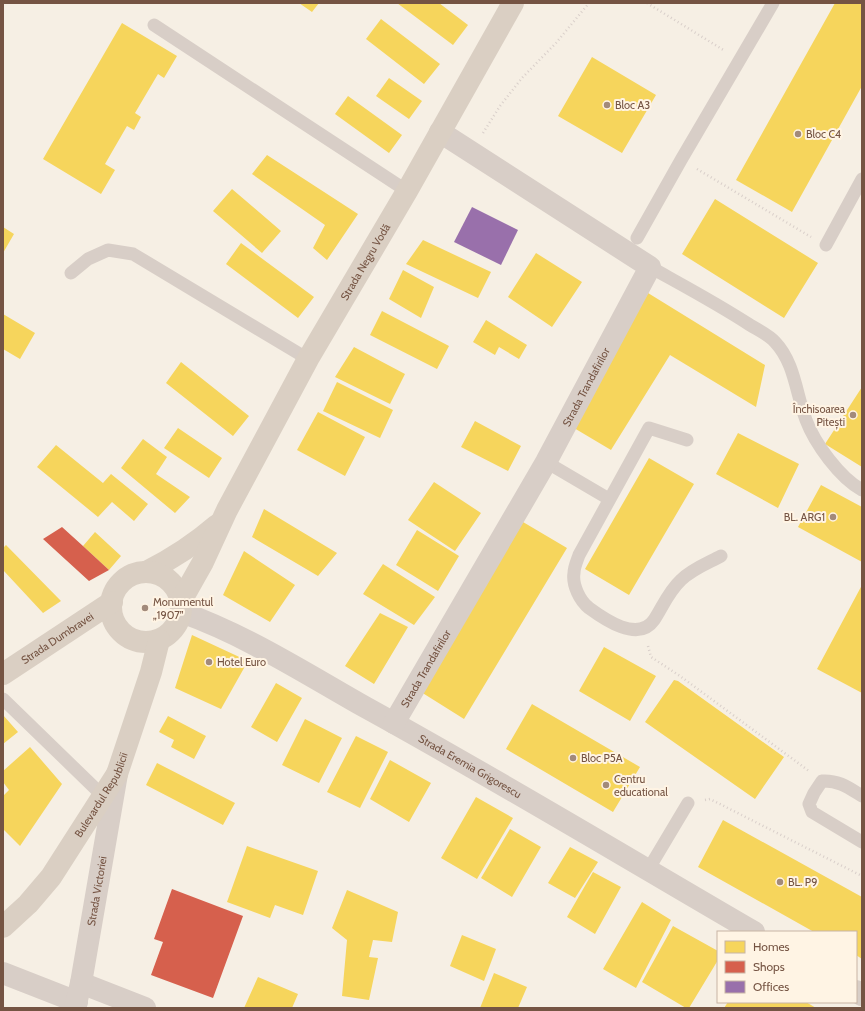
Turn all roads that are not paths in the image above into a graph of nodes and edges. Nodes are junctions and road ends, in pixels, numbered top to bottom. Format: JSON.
{"nodes":[{"id":1,"x":513,"y":3,"type":"edge"},
{"id":2,"x":773,"y":3,"type":"edge"},
{"id":3,"x":154,"y":25,"type":"dead end"},
{"id":4,"x":440,"y":132,"type":"junction"},
{"id":5,"x":862,"y":179,"type":"edge"},
{"id":6,"x":407,"y":191,"type":"junction"},
{"id":7,"x":637,"y":238,"type":"dead end"},
{"id":8,"x":826,"y":245,"type":"road end"},
{"id":9,"x":650,"y":267,"type":"junction"},
{"id":10,"x":71,"y":273,"type":"dead end"},
{"id":11,"x":308,"y":360,"type":"junction"},
{"id":12,"x":687,"y":440,"type":"dead end"},
{"id":13,"x":546,"y":462,"type":"junction"},
{"id":14,"x":862,"y":490,"type":"edge"},
{"id":15,"x":609,"y":499,"type":"junction"},
{"id":16,"x":221,"y":522,"type":"junction"},
{"id":17,"x":720,"y":556,"type":"dead end"},
{"id":18,"x":146,"y":572,"type":"junction"},
{"id":19,"x":112,"y":602,"type":"junction"},
{"id":20,"x":181,"y":606,"type":"junction"},
{"id":21,"x":159,"y":640,"type":"junction"},
{"id":22,"x":3,"y":674,"type":"edge"},
{"id":23,"x":3,"y":699,"type":"edge"},
{"id":24,"x":394,"y":723,"type":"junction"},
{"id":25,"x":117,"y":774,"type":"junction"},
{"id":26,"x":103,"y":796,"type":"junction"},
{"id":27,"x":862,"y":796,"type":"edge"},
{"id":28,"x":688,"y":803,"type":"road end"},
{"id":29,"x":862,"y":842,"type":"edge"},
{"id":30,"x":648,"y":870,"type":"junction"},
{"id":31,"x":3,"y":927,"type":"edge"},
{"id":32,"x":752,"y":931,"type":"edge"},
{"id":33,"x":3,"y":973,"type":"edge"},
{"id":34,"x":78,"y":997,"type":"edge"},
{"id":35,"x":145,"y":1008,"type":"edge"}],
"edges":[{"from":1,"to":4,"type":"main road","name":"Strada Negru Vodă"},
{"from":2,"to":7,"type":"lane"},
{"from":3,"to":6,"type":"lane"},
{"from":4,"to":6,"type":"main road","name":"Strada Negru Vodă"},
{"from":4,"to":9,"type":"street"},
{"from":5,"to":8,"type":"lane"},
{"from":6,"to":11,"type":"main road","name":"Strada Negru Vodă"},
{"from":9,"to":13,"type":"street","name":"Strada Trandafirilor"},
{"from":9,"to":14,"type":"lane"},
{"from":10,"to":11,"type":"lane"},
{"from":11,"to":16,"type":"main road","name":"Strada Negru Vodă"},
{"from":12,"to":15,"type":"lane"},
{"from":13,"to":15,"type":"lane"},
{"from":13,"to":24,"type":"street","name":"Strada Trandafirilor"},
{"from":15,"to":17,"type":"lane"},
{"from":16,"to":18,"type":"main road","name":"Strada Negru Vodă"},
{"from":16,"to":20,"type":"main road","name":"Strada Negru Vodă"},
{"from":18,"to":19,"type":"main road"},
{"from":18,"to":20,"type":"main road"},
{"from":19,"to":21,"type":"main road"},
{"from":19,"to":22,"type":"main road","name":"Strada Dumbravei"},
{"from":20,"to":21,"type":"main road"},
{"from":20,"to":24,"type":"street","name":"Strada Eremia Grigorescu"},
{"from":21,"to":25,"type":"main road","name":"Bulevardul Republicii"},
{"from":23,"to":26,"type":"lane"},
{"from":24,"to":30,"type":"street","name":"Strada Eremia Grigorescu"},
{"from":25,"to":26,"type":"main road","name":"Bulevardul Republicii"},
{"from":25,"to":34,"type":"street","name":"Strada Victoriei"},
{"from":26,"to":31,"type":"main road","name":"Bulevardul Republicii"},
{"from":27,"to":29,"type":"lane"},
{"from":28,"to":30,"type":"lane"},
{"from":30,"to":32,"type":"street","name":"Strada Eremia Grigorescu"},
{"from":33,"to":34,"type":"street"},
{"from":34,"to":35,"type":"street"}]}
